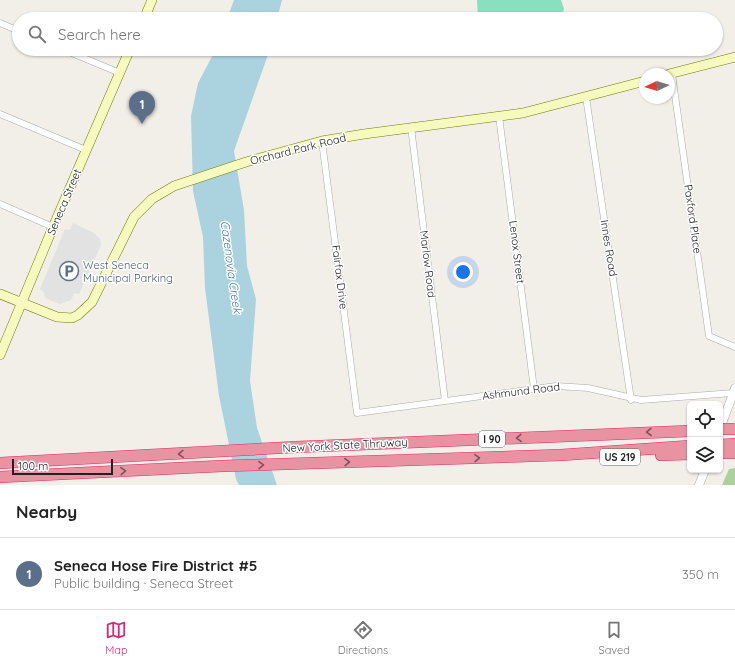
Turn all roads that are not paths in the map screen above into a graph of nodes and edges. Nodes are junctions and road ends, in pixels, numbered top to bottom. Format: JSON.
{"nodes":[{"id":1,"x":152,"y":0,"type":"edge"},
{"id":2,"x":147,"y":12,"type":"edge"},
{"id":3,"x":0,"y":23,"type":"edge"},
{"id":4,"x":12,"y":28,"type":"edge"},
{"id":5,"x":79,"y":56,"type":"edge"},
{"id":6,"x":127,"y":56,"type":"edge"},
{"id":7,"x":735,"y":57,"type":"edge"},
{"id":8,"x":120,"y":73,"type":"junction"},
{"id":9,"x":675,"y":73,"type":"edge"},
{"id":10,"x":639,"y":83,"type":"edge"},
{"id":11,"x":586,"y":97,"type":"junction"},
{"id":12,"x":674,"y":104,"type":"edge"},
{"id":13,"x":0,"y":114,"type":"edge"},
{"id":14,"x":499,"y":116,"type":"junction"},
{"id":15,"x":411,"y":127,"type":"junction"},
{"id":16,"x":322,"y":142,"type":"junction"},
{"id":17,"x":86,"y":150,"type":"junction"},
{"id":18,"x":0,"y":204,"type":"edge"},
{"id":19,"x":53,"y":226,"type":"junction"},
{"id":20,"x":0,"y":294,"type":"edge"},
{"id":21,"x":22,"y":303,"type":"junction"},
{"id":22,"x":735,"y":347,"type":"edge"},
{"id":23,"x":0,"y":355,"type":"edge"},
{"id":24,"x":534,"y":389,"type":"junction"},
{"id":25,"x":734,"y":390,"type":"edge"},
{"id":26,"x":632,"y":400,"type":"junction"},
{"id":27,"x":445,"y":401,"type":"junction"},
{"id":28,"x":357,"y":413,"type":"joint"},
{"id":29,"x":723,"y":421,"type":"edge"},
{"id":30,"x":723,"y":429,"type":"edge"},
{"id":31,"x":735,"y":429,"type":"edge"},
{"id":32,"x":687,"y":431,"type":"edge"},
{"id":33,"x":735,"y":444,"type":"edge"},
{"id":34,"x":723,"y":445,"type":"edge"},
{"id":35,"x":685,"y":451,"type":"edge"},
{"id":36,"x":735,"y":453,"type":"edge"},
{"id":37,"x":723,"y":454,"type":"edge"},
{"id":38,"x":561,"y":455,"type":"joint"},
{"id":39,"x":0,"y":462,"type":"edge"},
{"id":40,"x":704,"y":473,"type":"edge"},
{"id":41,"x":0,"y":478,"type":"edge"},
{"id":42,"x":699,"y":485,"type":"edge"}],
"edges":[{"from":1,"to":2,"type":"main road"},
{"from":3,"to":4,"type":"street"},
{"from":5,"to":8,"type":"street"},
{"from":6,"to":8,"type":"main road","name":"Seneca Street"},
{"from":7,"to":9,"type":"main road"},
{"from":8,"to":17,"type":"main road","name":"Seneca Street"},
{"from":10,"to":11,"type":"main road","name":"Orchard Park Road"},
{"from":11,"to":14,"type":"main road","name":"Orchard Park Road"},
{"from":11,"to":26,"type":"street","name":"Innes Road"},
{"from":12,"to":22,"type":"street","name":"Paxford Place"},
{"from":13,"to":17,"type":"street"},
{"from":14,"to":15,"type":"main road","name":"Orchard Park Road"},
{"from":14,"to":24,"type":"street","name":"Lenox Street"},
{"from":15,"to":16,"type":"main road","name":"Orchard Park Road"},
{"from":15,"to":27,"type":"street","name":"Marlow Road"},
{"from":16,"to":21,"type":"main road","name":"Orchard Park Road"},
{"from":16,"to":28,"type":"street","name":"Fairfax Drive"},
{"from":17,"to":19,"type":"main road","name":"Seneca Street"},
{"from":18,"to":19,"type":"street"},
{"from":19,"to":21,"type":"main road","name":"Seneca Street"},
{"from":20,"to":21,"type":"main road","name":"Orchard Park Road"},
{"from":21,"to":23,"type":"main road","name":"Seneca Street"},
{"from":24,"to":26,"type":"street","name":"Ashmund Road"},
{"from":24,"to":27,"type":"street","name":"Ashmund Road"},
{"from":25,"to":26,"type":"street","name":"Ashmund Road"},
{"from":25,"to":29,"type":"street"},
{"from":27,"to":28,"type":"street","name":"Ashmund Road"},
{"from":30,"to":31,"type":"highway","bridge":true},
{"from":32,"to":39,"type":"highway","name":"New York State Thruway","number":"I 90","one_way":true},
{"from":33,"to":34,"type":"highway"},
{"from":35,"to":38,"type":"highway","number":"US 219"},
{"from":36,"to":37,"type":"highway"},
{"from":41,"to":38,"type":"highway","name":"New York State Thruway","number":"I 90","one_way":true},
{"from":40,"to":42,"type":"street"}]}
